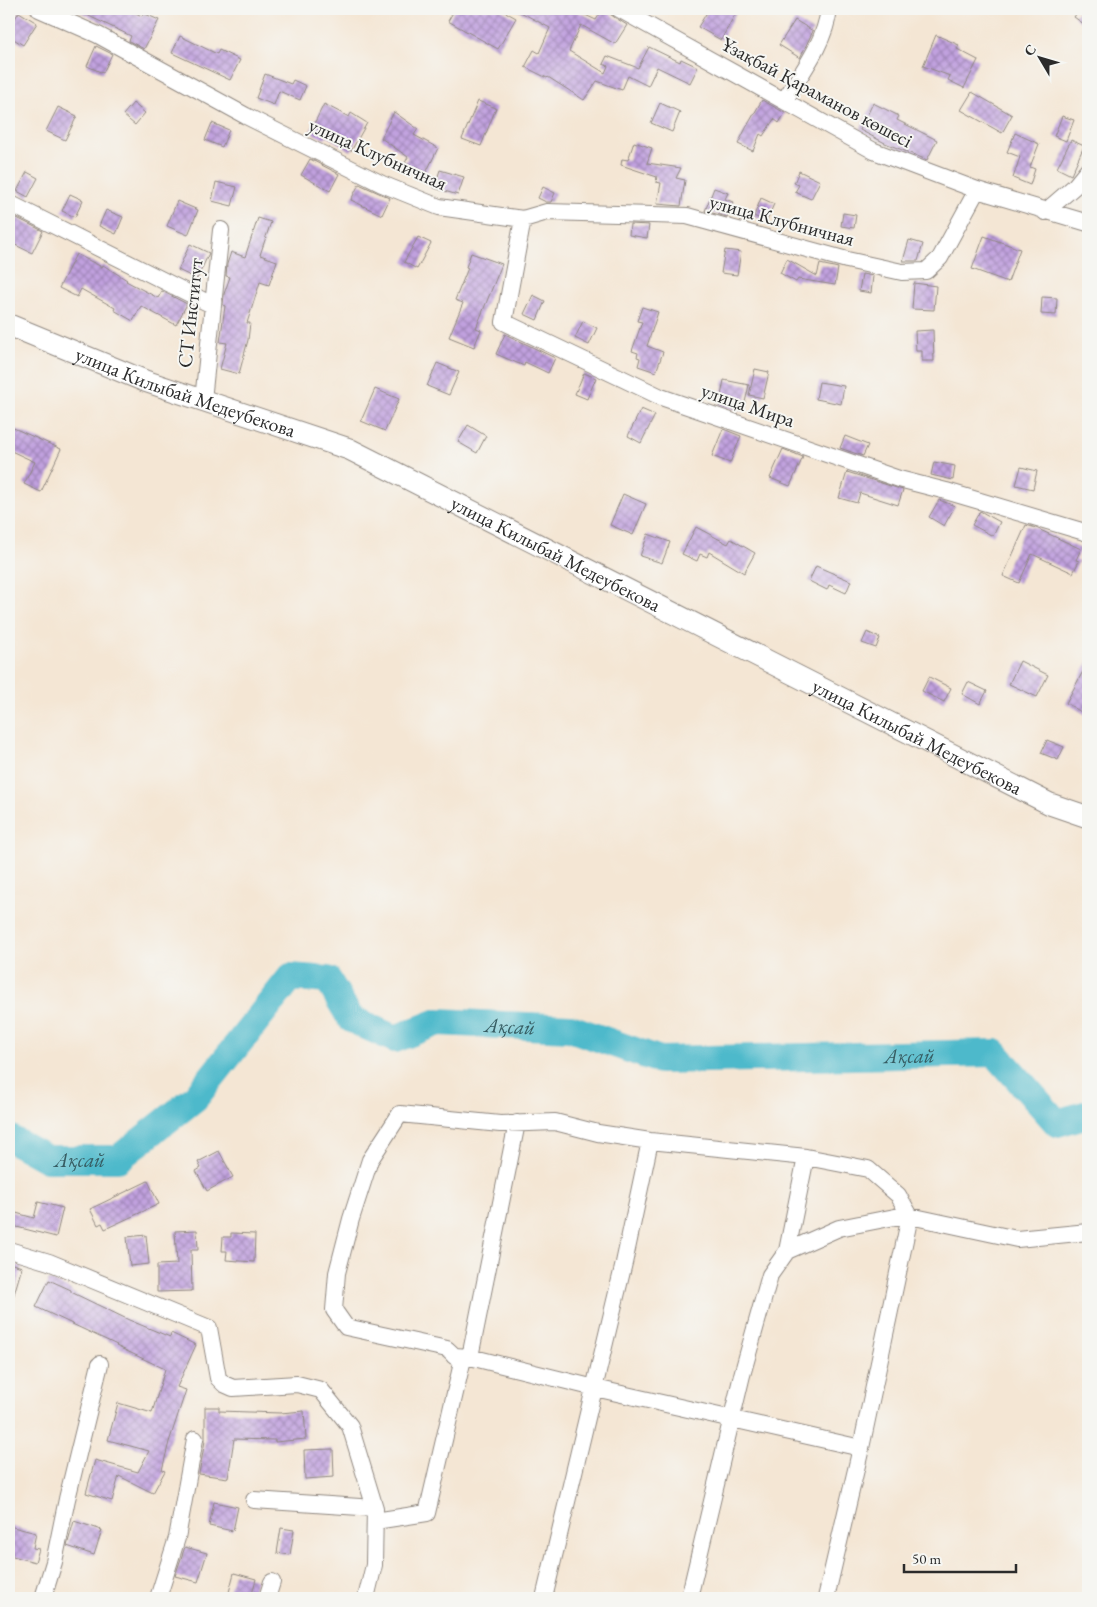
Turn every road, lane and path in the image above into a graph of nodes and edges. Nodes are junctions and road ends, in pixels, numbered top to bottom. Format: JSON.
{"nodes":[{"id":1,"x":39,"y":9,"type":"edge"},
{"id":2,"x":619,"y":9,"type":"edge"},
{"id":3,"x":829,"y":9,"type":"edge"},
{"id":4,"x":784,"y":101,"type":"junction"},
{"id":5,"x":1088,"y":170,"type":"edge"},
{"id":6,"x":977,"y":190,"type":"junction"},
{"id":7,"x":9,"y":203,"type":"edge"},
{"id":8,"x":1045,"y":212,"type":"junction"},
{"id":9,"x":523,"y":220,"type":"junction"},
{"id":10,"x":1088,"y":223,"type":"edge"},
{"id":11,"x":221,"y":230,"type":"dead end"},
{"id":12,"x":212,"y":305,"type":"junction"},
{"id":13,"x":9,"y":326,"type":"edge"},
{"id":14,"x":203,"y":400,"type":"junction"},
{"id":15,"x":1088,"y":533,"type":"edge"},
{"id":16,"x":1088,"y":817,"type":"edge"},
{"id":17,"x":517,"y":1124,"type":"junction"},
{"id":18,"x":650,"y":1141,"type":"junction"},
{"id":19,"x":806,"y":1158,"type":"junction"},
{"id":20,"x":910,"y":1216,"type":"junction"},
{"id":21,"x":1088,"y":1232,"type":"edge"},
{"id":22,"x":9,"y":1250,"type":"edge"},
{"id":23,"x":787,"y":1251,"type":"junction"},
{"id":24,"x":462,"y":1357,"type":"junction"},
{"id":25,"x":100,"y":1364,"type":"dead end"},
{"id":26,"x":595,"y":1388,"type":"junction"},
{"id":27,"x":732,"y":1419,"type":"junction"},
{"id":28,"x":195,"y":1439,"type":"dead end"},
{"id":29,"x":861,"y":1448,"type":"junction"},
{"id":30,"x":254,"y":1500,"type":"dead end"},
{"id":31,"x":375,"y":1514,"type":"junction"},
{"id":32,"x":272,"y":1582,"type":"dead end"},
{"id":33,"x":43,"y":1598,"type":"edge"},
{"id":34,"x":158,"y":1598,"type":"edge"},
{"id":35,"x":267,"y":1598,"type":"edge"},
{"id":36,"x":366,"y":1598,"type":"edge"},
{"id":37,"x":544,"y":1598,"type":"edge"},
{"id":38,"x":688,"y":1598,"type":"edge"},
{"id":39,"x":826,"y":1598,"type":"edge"}],
"edges":[{"from":1,"to":9,"type":"street","name":"улица Клубничная"},
{"from":2,"to":4,"type":"street","name":"Ұзақбай Қараманов көшесі"},
{"from":3,"to":4,"type":"street"},
{"from":4,"to":6,"type":"street","name":"Ұзақбай Қараманов көшесі"},
{"from":5,"to":8,"type":"street"},
{"from":6,"to":8,"type":"street","name":"Ұзақбай Қараманов көшесі"},
{"from":6,"to":9,"type":"street","name":"улица Клубничная"},
{"from":7,"to":12,"type":"street"},
{"from":8,"to":10,"type":"street","name":"Ұзақбай Қараманов көшесі"},
{"from":9,"to":15,"type":"street","name":"улица Мира"},
{"from":11,"to":12,"type":"street","name":"СТ Институт"},
{"from":12,"to":14,"type":"street","name":"СТ Институт"},
{"from":13,"to":14,"type":"main road","name":"улица Килыбай Медеубекова"},
{"from":14,"to":16,"type":"main road","name":"улица Килыбай Медеубекова"},
{"from":17,"to":18,"type":"street"},
{"from":17,"to":24,"type":"street"},
{"from":17,"to":24,"type":"street"},
{"from":18,"to":19,"type":"street"},
{"from":18,"to":26,"type":"street"},
{"from":19,"to":20,"type":"street"},
{"from":19,"to":23,"type":"street"},
{"from":20,"to":21,"type":"street"},
{"from":20,"to":23,"type":"street"},
{"from":20,"to":29,"type":"street"},
{"from":22,"to":31,"type":"street"},
{"from":23,"to":27,"type":"street"},
{"from":24,"to":26,"type":"street"},
{"from":24,"to":31,"type":"street"},
{"from":25,"to":33,"type":"street"},
{"from":26,"to":27,"type":"street"},
{"from":26,"to":37,"type":"street"},
{"from":27,"to":29,"type":"street"},
{"from":27,"to":38,"type":"street"},
{"from":28,"to":34,"type":"street"},
{"from":29,"to":39,"type":"street"},
{"from":30,"to":31,"type":"street"},
{"from":31,"to":36,"type":"street"},
{"from":32,"to":35,"type":"street"}]}
